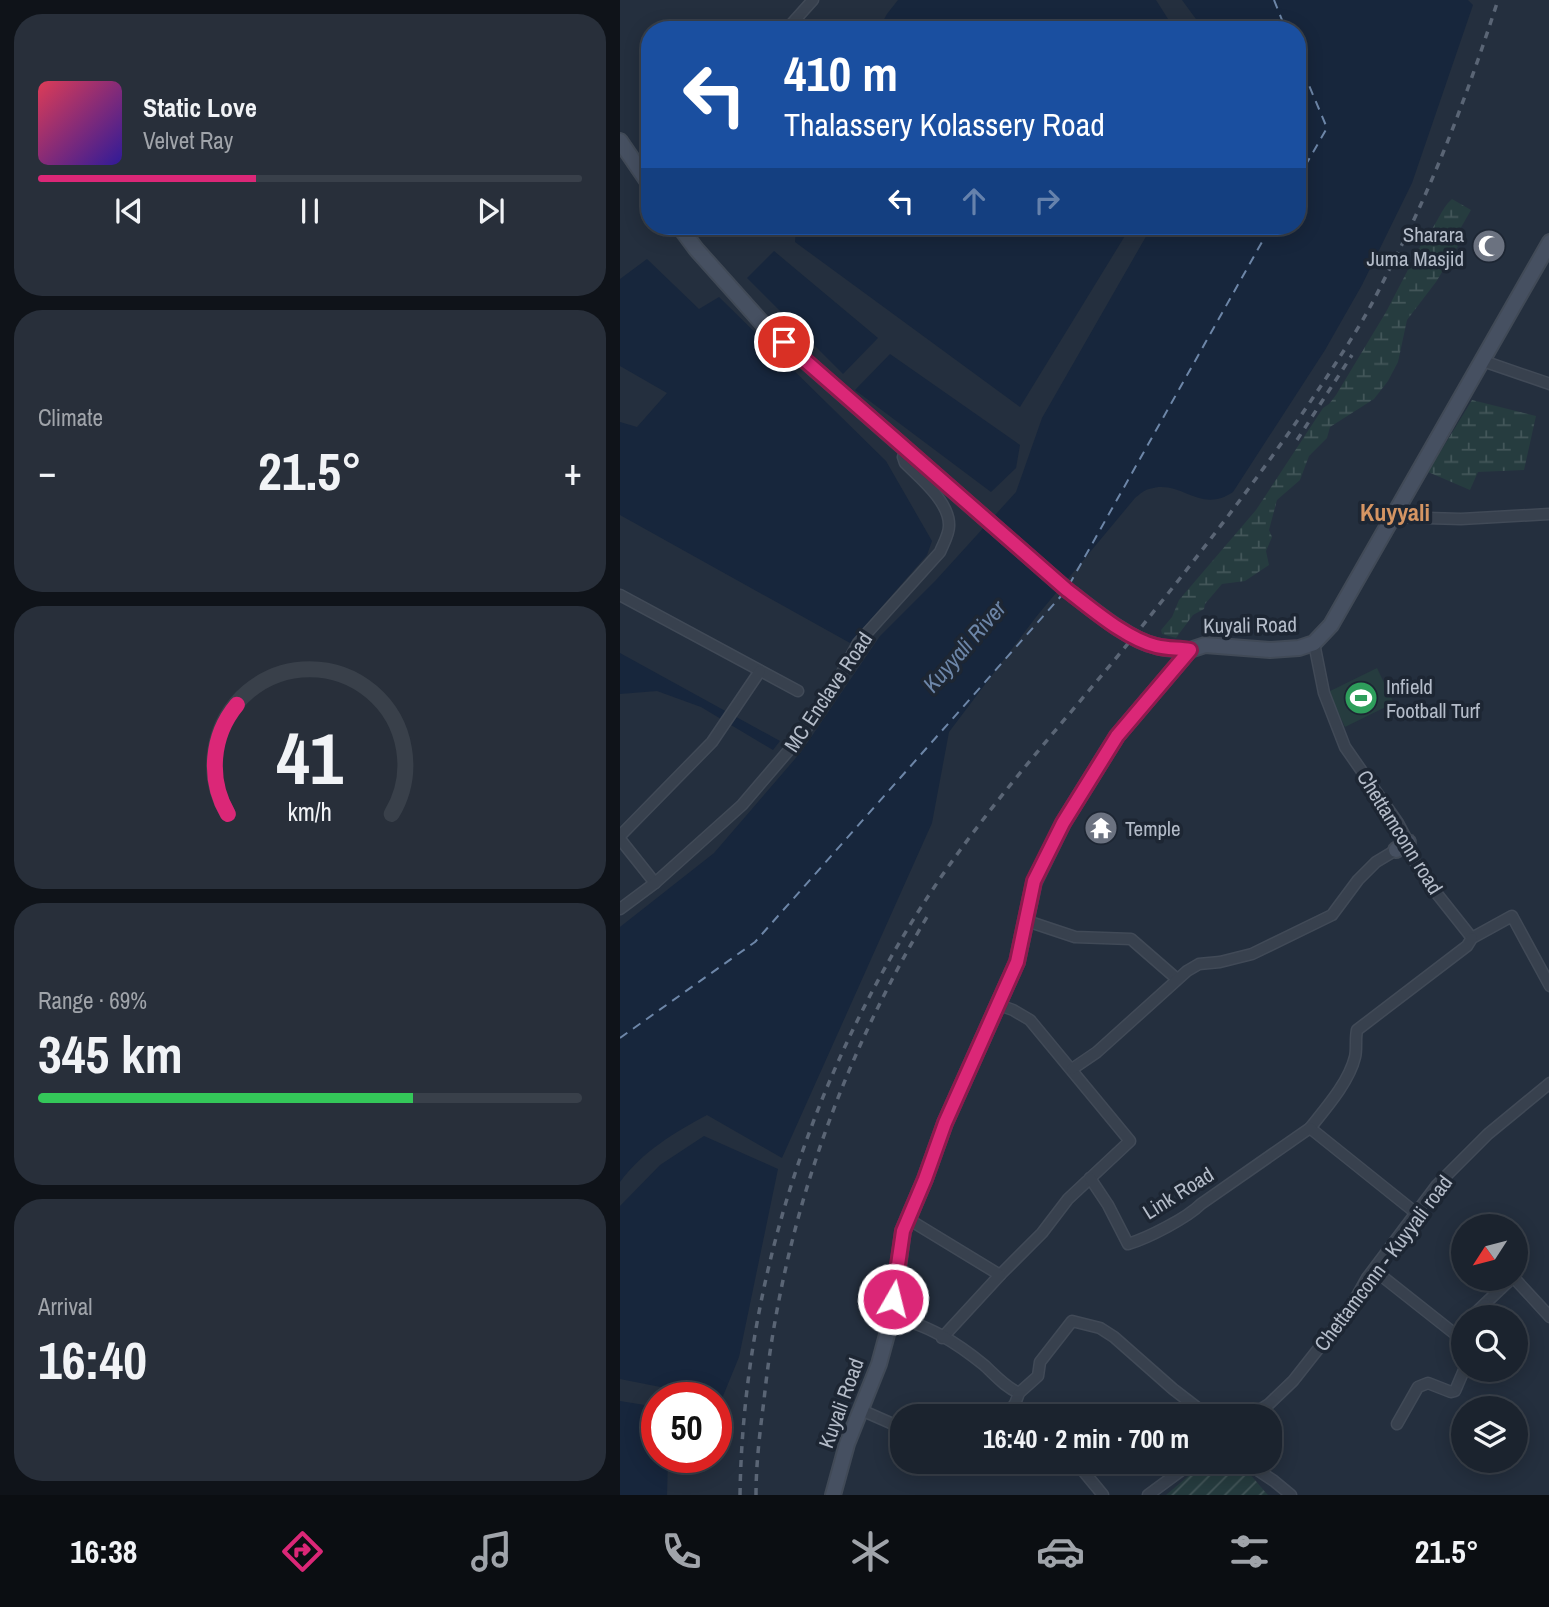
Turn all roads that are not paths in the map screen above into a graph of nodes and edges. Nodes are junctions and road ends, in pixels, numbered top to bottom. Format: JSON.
{"nodes":[{"id":1,"x":813,"y":0,"type":"edge"},
{"id":2,"x":794,"y":21,"type":"edge"},
{"id":3,"x":622,"y":147,"type":"edge"},
{"id":4,"x":641,"y":173,"type":"edge"},
{"id":5,"x":686,"y":235,"type":"edge"},
{"id":6,"x":1549,"y":242,"type":"edge"},
{"id":7,"x":1483,"y":361,"type":"junction"},
{"id":8,"x":1549,"y":384,"type":"edge"},
{"id":9,"x":910,"y":451,"type":"junction"},
{"id":10,"x":1549,"y":514,"type":"edge"},
{"id":11,"x":1394,"y":517,"type":"junction"},
{"id":12,"x":620,"y":595,"type":"edge"},
{"id":13,"x":1314,"y":643,"type":"junction"},
{"id":14,"x":1190,"y":650,"type":"junction"},
{"id":15,"x":760,"y":671,"type":"junction"},
{"id":16,"x":798,"y":691,"type":"dead end"},
{"id":17,"x":620,"y":838,"type":"edge"},
{"id":18,"x":1402,"y":846,"type":"junction"},
{"id":19,"x":655,"y":883,"type":"junction"},
{"id":20,"x":620,"y":909,"type":"edge"},
{"id":21,"x":1027,"y":921,"type":"junction"},
{"id":22,"x":1472,"y":938,"type":"junction"},
{"id":23,"x":1177,"y":979,"type":"junction"},
{"id":24,"x":1549,"y":986,"type":"edge"},
{"id":25,"x":999,"y":1005,"type":"junction"},
{"id":26,"x":1072,"y":1069,"type":"junction"},
{"id":27,"x":1549,"y":1083,"type":"edge"},
{"id":28,"x":1310,"y":1128,"type":"junction"},
{"id":29,"x":1090,"y":1178,"type":"junction"},
{"id":30,"x":1416,"y":1213,"type":"junction"},
{"id":31,"x":908,"y":1219,"type":"junction"},
{"id":32,"x":1374,"y":1270,"type":"junction"},
{"id":33,"x":1000,"y":1275,"type":"junction"},
{"id":34,"x":1498,"y":1292,"type":"edge"},
{"id":35,"x":1525,"y":1292,"type":"edge"},
{"id":36,"x":1485,"y":1304,"type":"edge"},
{"id":37,"x":1549,"y":1317,"type":"edge"},
{"id":38,"x":891,"y":1321,"type":"junction"},
{"id":39,"x":1451,"y":1331,"type":"edge"},
{"id":40,"x":942,"y":1338,"type":"junction"},
{"id":41,"x":1459,"y":1382,"type":"edge"},
{"id":42,"x":1019,"y":1393,"type":"junction"},
{"id":43,"x":1015,"y":1404,"type":"edge"},
{"id":44,"x":1194,"y":1404,"type":"edge"},
{"id":45,"x":1269,"y":1404,"type":"edge"},
{"id":46,"x":861,"y":1410,"type":"junction"},
{"id":47,"x":890,"y":1423,"type":"edge"},
{"id":48,"x":1397,"y":1424,"type":"dead end"},
{"id":49,"x":1086,"y":1474,"type":"edge"},
{"id":50,"x":1176,"y":1474,"type":"edge"},
{"id":51,"x":1264,"y":1474,"type":"edge"},
{"id":52,"x":833,"y":1495,"type":"edge"},
{"id":53,"x":1103,"y":1495,"type":"edge"},
{"id":54,"x":1148,"y":1495,"type":"edge"},
{"id":55,"x":1291,"y":1495,"type":"edge"}],
"edges":[{"from":1,"to":2,"type":"street"},
{"from":3,"to":4,"type":"main road"},
{"from":5,"to":9,"type":"main road"},
{"from":6,"to":7,"type":"main road","name":"Kuyali Road"},
{"from":7,"to":8,"type":"street"},
{"from":7,"to":11,"type":"main road","name":"Kuyali Road"},
{"from":9,"to":14,"type":"main road"},
{"from":9,"to":19,"type":"street","name":"MC Enclave Road"},
{"from":10,"to":11,"type":"street"},
{"from":11,"to":13,"type":"main road","name":"Kuyali Road"},
{"from":12,"to":15,"type":"street"},
{"from":13,"to":14,"type":"main road","name":"Kuyali Road"},
{"from":13,"to":18,"type":"street","name":"Chettamconn road"},
{"from":14,"to":21,"type":"main road","name":"Kuyali Road"},
{"from":15,"to":16,"type":"street"},
{"from":15,"to":17,"type":"street"},
{"from":17,"to":19,"type":"street"},
{"from":18,"to":22,"type":"street","name":"Chettamconn road"},
{"from":18,"to":23,"type":"street"},
{"from":19,"to":20,"type":"street","name":"MC Enclave Road"},
{"from":21,"to":23,"type":"street"},
{"from":21,"to":25,"type":"main road","name":"Kuyali Road"},
{"from":22,"to":24,"type":"street"},
{"from":22,"to":28,"type":"street","name":"Link Road"},
{"from":23,"to":26,"type":"street"},
{"from":25,"to":26,"type":"street"},
{"from":25,"to":31,"type":"main road","name":"Kuyali Road"},
{"from":26,"to":29,"type":"street"},
{"from":27,"to":30,"type":"street","name":"Chettamconn - Kuyyali road"},
{"from":28,"to":29,"type":"street","name":"Link Road"},
{"from":28,"to":30,"type":"street"},
{"from":29,"to":33,"type":"street"},
{"from":30,"to":32,"type":"street","name":"Chettamconn - Kuyyali road"},
{"from":31,"to":33,"type":"street"},
{"from":31,"to":38,"type":"main road","name":"Kuyali Road"},
{"from":32,"to":39,"type":"street"},
{"from":32,"to":45,"type":"street","name":"Chettamconn - Kuyyali road"},
{"from":33,"to":40,"type":"street"},
{"from":34,"to":36,"type":"street"},
{"from":35,"to":37,"type":"street"},
{"from":38,"to":40,"type":"street"},
{"from":38,"to":46,"type":"main road","name":"Kuyali Road"},
{"from":40,"to":42,"type":"street"},
{"from":41,"to":48,"type":"street"},
{"from":42,"to":43,"type":"street"},
{"from":42,"to":44,"type":"street"},
{"from":46,"to":47,"type":"street"},
{"from":46,"to":52,"type":"main road","name":"Kuyali Road"},
{"from":49,"to":53,"type":"street"},
{"from":50,"to":54,"type":"street"},
{"from":51,"to":55,"type":"street"}]}
